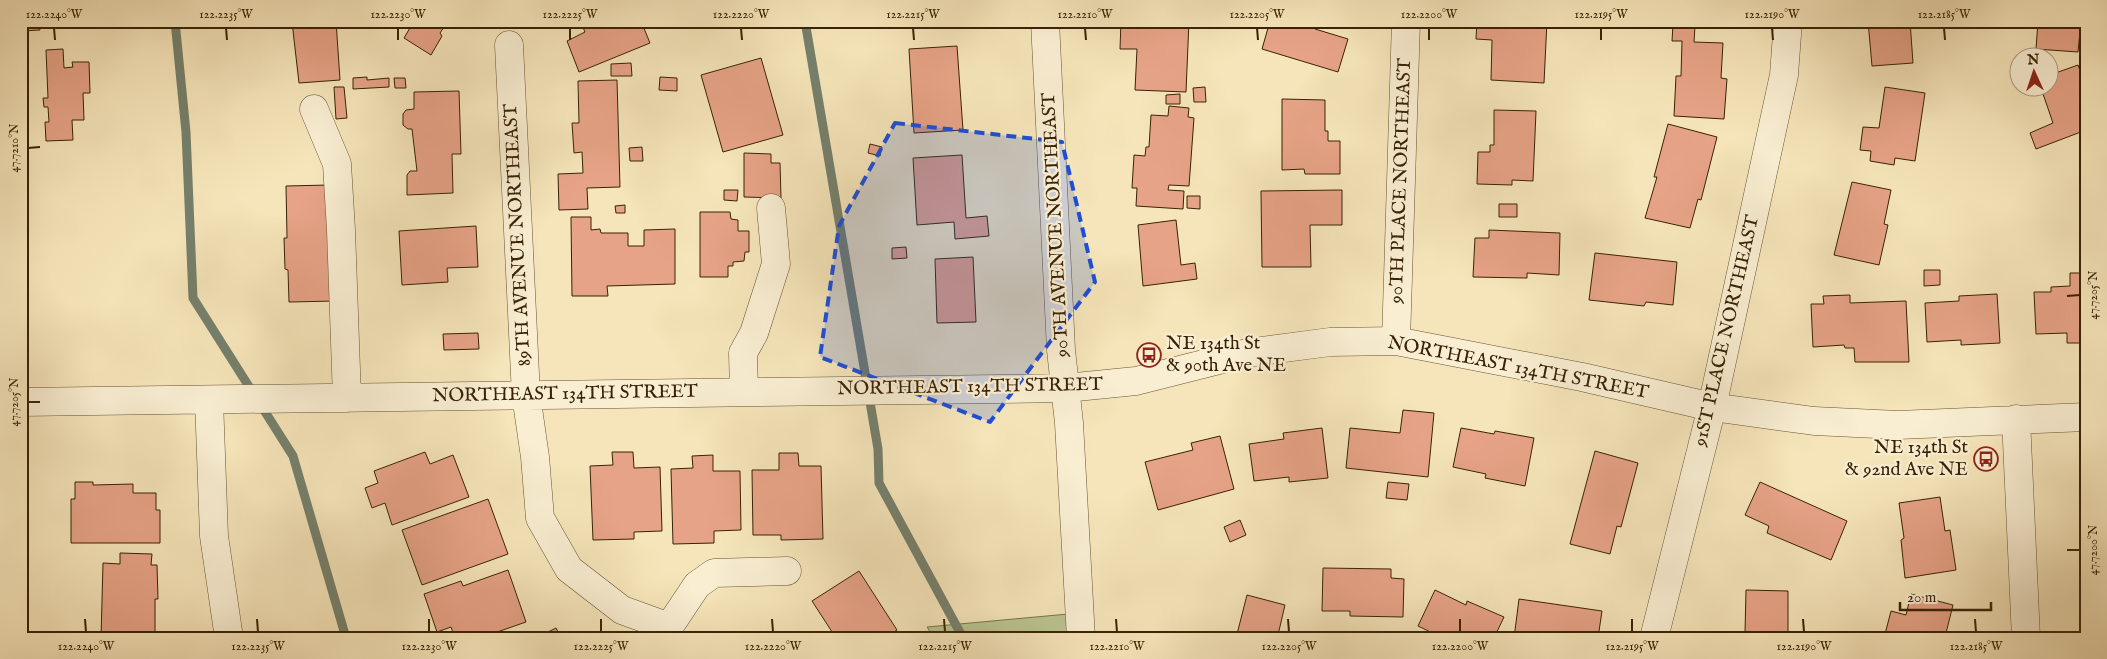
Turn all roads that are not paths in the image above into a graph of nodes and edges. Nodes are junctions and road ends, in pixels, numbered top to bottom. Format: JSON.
{"nodes":[{"id":1,"x":1045,"y":21,"type":"edge"},
{"id":2,"x":1406,"y":21,"type":"edge"},
{"id":3,"x":1788,"y":21,"type":"edge"},
{"id":4,"x":509,"y":45,"type":"dead end"},
{"id":5,"x":314,"y":109,"type":"dead end"},
{"id":6,"x":771,"y":208,"type":"dead end"},
{"id":7,"x":1396,"y":341,"type":"junction"},
{"id":8,"x":1066,"y":388,"type":"junction"},
{"id":9,"x":744,"y":391,"type":"junction"},
{"id":10,"x":526,"y":395,"type":"junction"},
{"id":11,"x":347,"y":398,"type":"junction"},
{"id":12,"x":218,"y":400,"type":"junction"},
{"id":13,"x":21,"y":402,"type":"edge"},
{"id":14,"x":1712,"y":407,"type":"junction"},
{"id":15,"x":2086,"y":417,"type":"edge"},
{"id":16,"x":2016,"y":419,"type":"junction"},
{"id":17,"x":787,"y":571,"type":"dead end"},
{"id":18,"x":229,"y":638,"type":"edge"},
{"id":19,"x":1081,"y":638,"type":"edge"},
{"id":20,"x":1654,"y":638,"type":"edge"},
{"id":21,"x":2026,"y":638,"type":"edge"}],
"edges":[{"from":1,"to":8,"type":"street","name":"90TH AVENUE NORTHEAST"},
{"from":2,"to":7,"type":"street","name":"90TH PLACE NORTHEAST"},
{"from":3,"to":14,"type":"street","name":"91ST PLACE NORTHEAST"},
{"from":4,"to":10,"type":"street","name":"89TH AVENUE NORTHEAST"},
{"from":5,"to":11,"type":"street"},
{"from":6,"to":9,"type":"street"},
{"from":7,"to":8,"type":"street","name":"NORTHEAST 134TH STREET"},
{"from":7,"to":14,"type":"street","name":"NORTHEAST 134TH STREET"},
{"from":8,"to":9,"type":"street","name":"NORTHEAST 134TH STREET"},
{"from":8,"to":19,"type":"street","name":"90TH AVENUE NORTHEAST"},
{"from":9,"to":10,"type":"street","name":"NORTHEAST 134TH STREET"},
{"from":10,"to":11,"type":"street","name":"NORTHEAST 134TH STREET"},
{"from":10,"to":17,"type":"street","name":"89TH AVENUE NORTHEAST"},
{"from":11,"to":12,"type":"street","name":"NORTHEAST 134TH STREET"},
{"from":12,"to":13,"type":"street","name":"NORTHEAST 134TH STREET"},
{"from":12,"to":18,"type":"street"},
{"from":14,"to":16,"type":"street","name":"NORTHEAST 134TH STREET"},
{"from":14,"to":20,"type":"street","name":"91ST PLACE NORTHEAST"},
{"from":15,"to":16,"type":"street","name":"NORTHEAST 134TH STREET"},
{"from":16,"to":21,"type":"street"}]}
